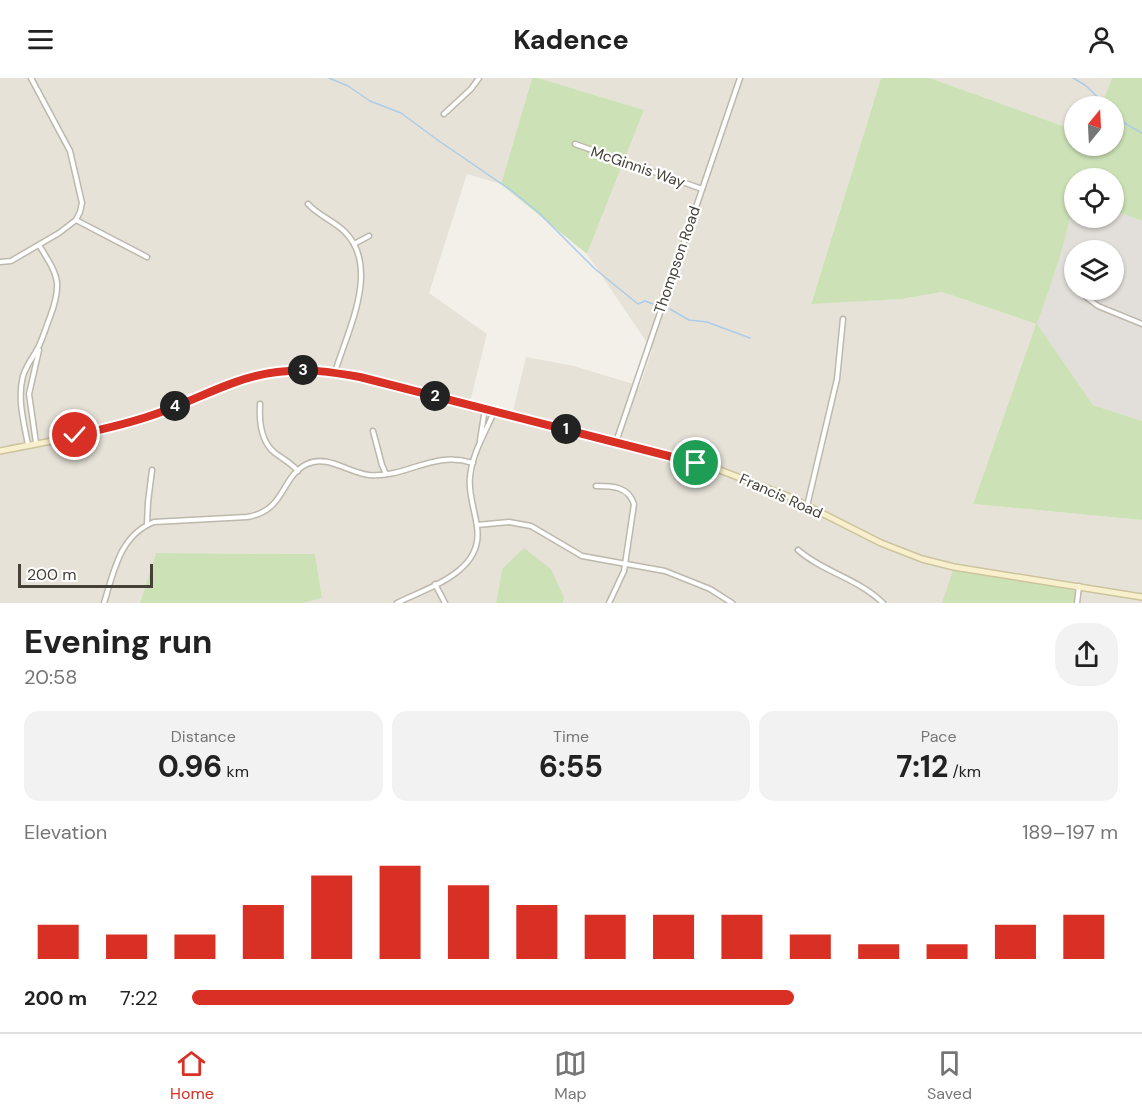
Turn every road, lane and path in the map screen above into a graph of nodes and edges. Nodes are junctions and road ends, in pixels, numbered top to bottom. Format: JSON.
{"nodes":[{"id":1,"x":31,"y":78,"type":"edge"},
{"id":2,"x":479,"y":78,"type":"edge"},
{"id":3,"x":740,"y":78,"type":"edge"},
{"id":4,"x":444,"y":114,"type":"dead end"},
{"id":5,"x":575,"y":144,"type":"dead end"},
{"id":6,"x":702,"y":189,"type":"junction"},
{"id":7,"x":308,"y":204,"type":"dead end"},
{"id":8,"x":76,"y":220,"type":"junction"},
{"id":9,"x":369,"y":236,"type":"dead end"},
{"id":10,"x":354,"y":244,"type":"junction"},
{"id":11,"x":39,"y":245,"type":"junction"},
{"id":12,"x":147,"y":257,"type":"dead end"},
{"id":13,"x":0,"y":262,"type":"edge"},
{"id":14,"x":1090,"y":300,"type":"edge"},
{"id":15,"x":843,"y":319,"type":"dead end"},
{"id":16,"x":1142,"y":324,"type":"edge"},
{"id":17,"x":39,"y":345,"type":"junction"},
{"id":18,"x":335,"y":372,"type":"junction"},
{"id":19,"x":260,"y":404,"type":"dead end"},
{"id":20,"x":486,"y":409,"type":"junction"},
{"id":21,"x":494,"y":411,"type":"junction"},
{"id":22,"x":373,"y":431,"type":"dead end"},
{"id":23,"x":616,"y":442,"type":"junction"},
{"id":24,"x":36,"y":443,"type":"junction"},
{"id":25,"x":480,"y":444,"type":"junction"},
{"id":26,"x":28,"y":445,"type":"junction"},
{"id":27,"x":0,"y":451,"type":"edge"},
{"id":28,"x":473,"y":464,"type":"junction"},
{"id":29,"x":152,"y":470,"type":"dead end"},
{"id":30,"x":298,"y":471,"type":"junction"},
{"id":31,"x":386,"y":474,"type":"junction"},
{"id":32,"x":596,"y":486,"type":"dead end"},
{"id":33,"x":807,"y":506,"type":"junction"},
{"id":34,"x":147,"y":524,"type":"junction"},
{"id":35,"x":477,"y":525,"type":"junction"},
{"id":36,"x":798,"y":550,"type":"dead end"},
{"id":37,"x":624,"y":565,"type":"junction"},
{"id":38,"x":435,"y":584,"type":"junction"},
{"id":39,"x":1079,"y":586,"type":"junction"},
{"id":40,"x":1142,"y":597,"type":"edge"},
{"id":41,"x":104,"y":603,"type":"edge"},
{"id":42,"x":397,"y":603,"type":"edge"},
{"id":43,"x":445,"y":603,"type":"edge"},
{"id":44,"x":609,"y":603,"type":"edge"},
{"id":45,"x":732,"y":603,"type":"edge"},
{"id":46,"x":883,"y":603,"type":"edge"},
{"id":47,"x":1077,"y":603,"type":"edge"}],
"edges":[{"from":1,"to":8,"type":"street"},
{"from":2,"to":4,"type":"street"},
{"from":3,"to":6,"type":"street","name":"Thompson Road"},
{"from":5,"to":6,"type":"street","name":"McGinnis Way"},
{"from":6,"to":23,"type":"street","name":"Thompson Road"},
{"from":7,"to":10,"type":"street"},
{"from":8,"to":11,"type":"street"},
{"from":8,"to":12,"type":"street"},
{"from":9,"to":10,"type":"street"},
{"from":10,"to":18,"type":"street"},
{"from":11,"to":13,"type":"street"},
{"from":11,"to":17,"type":"street"},
{"from":14,"to":16,"type":"street"},
{"from":15,"to":33,"type":"street"},
{"from":17,"to":24,"type":"street"},
{"from":17,"to":26,"type":"street"},
{"from":18,"to":20,"type":"street","name":"Francis Road"},
{"from":18,"to":24,"type":"street","name":"Francis Road"},
{"from":19,"to":30,"type":"street"},
{"from":20,"to":21,"type":"street","name":"Francis Road"},
{"from":20,"to":25,"type":"street"},
{"from":21,"to":23,"type":"street","name":"Francis Road"},
{"from":21,"to":25,"type":"street"},
{"from":22,"to":31,"type":"street"},
{"from":23,"to":33,"type":"street","name":"Francis Road"},
{"from":24,"to":26,"type":"street","name":"Francis Road"},
{"from":25,"to":28,"type":"street"},
{"from":26,"to":27,"type":"street","name":"Francis Road"},
{"from":28,"to":31,"type":"street"},
{"from":28,"to":35,"type":"street"},
{"from":29,"to":34,"type":"street"},
{"from":30,"to":31,"type":"street"},
{"from":30,"to":34,"type":"street"},
{"from":32,"to":37,"type":"street"},
{"from":33,"to":39,"type":"street","name":"Francis Road"},
{"from":34,"to":41,"type":"street"},
{"from":35,"to":37,"type":"street"},
{"from":35,"to":38,"type":"street"},
{"from":36,"to":46,"type":"street"},
{"from":37,"to":44,"type":"street"},
{"from":37,"to":45,"type":"street"},
{"from":38,"to":42,"type":"street"},
{"from":38,"to":43,"type":"street"},
{"from":39,"to":40,"type":"street","name":"Francis Road"},
{"from":39,"to":47,"type":"street"}]}
